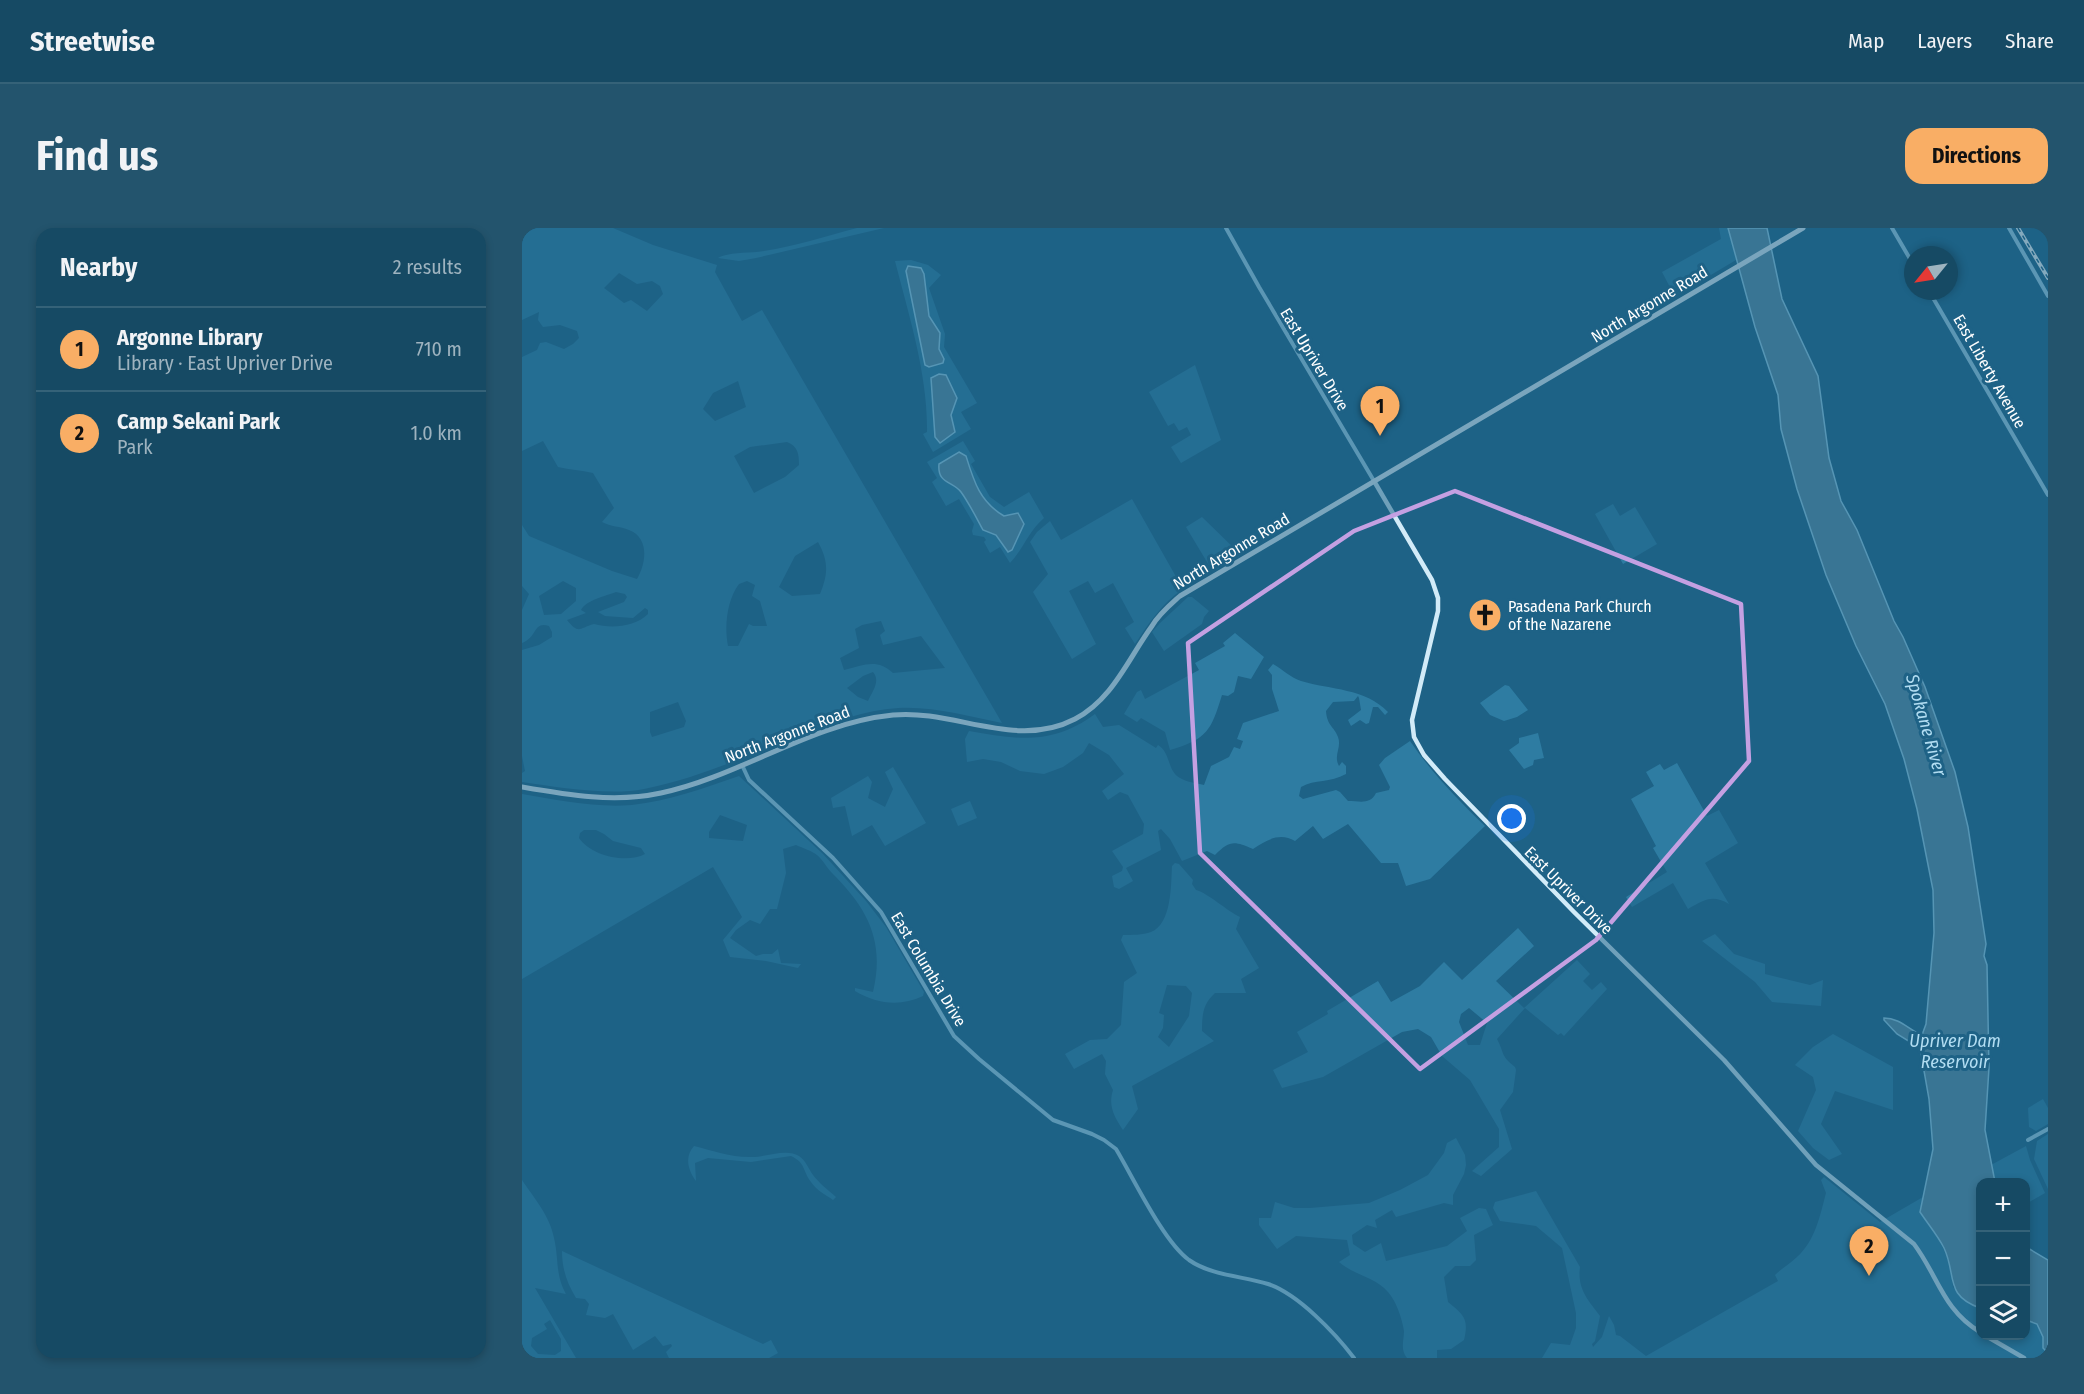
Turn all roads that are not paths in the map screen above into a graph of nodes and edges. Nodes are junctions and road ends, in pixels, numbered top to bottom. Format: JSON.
{"nodes":[{"id":1,"x":1226,"y":228,"type":"edge"},
{"id":2,"x":1803,"y":228,"type":"edge"},
{"id":3,"x":1892,"y":228,"type":"edge"},
{"id":4,"x":2009,"y":228,"type":"edge"},
{"id":5,"x":1904,"y":249,"type":"edge"},
{"id":6,"x":2048,"y":296,"type":"edge"},
{"id":7,"x":1934,"y":300,"type":"edge"},
{"id":8,"x":1374,"y":481,"type":"junction"},
{"id":9,"x":2048,"y":495,"type":"edge"},
{"id":10,"x":742,"y":765,"type":"junction"},
{"id":11,"x":522,"y":787,"type":"edge"},
{"id":12,"x":2048,"y":1129,"type":"edge"},
{"id":13,"x":2028,"y":1140,"type":"dead end"},
{"id":14,"x":1976,"y":1329,"type":"edge"},
{"id":15,"x":1994,"y":1340,"type":"edge"},
{"id":16,"x":1354,"y":1358,"type":"edge"},
{"id":17,"x":2024,"y":1358,"type":"edge"}],
"edges":[{"from":1,"to":8,"type":"street","name":"East Upriver Drive"},
{"from":2,"to":8,"type":"main road","name":"North Argonne Road"},
{"from":3,"to":5,"type":"street"},
{"from":4,"to":6,"type":"street"},
{"from":7,"to":9,"type":"street","name":"East Liberty Avenue"},
{"from":8,"to":10,"type":"main road","name":"North Argonne Road"},
{"from":8,"to":14,"type":"main road","name":"East Upriver Drive"},
{"from":10,"to":11,"type":"main road","name":"North Argonne Road"},
{"from":10,"to":16,"type":"street","name":"East Columbia Drive"},
{"from":12,"to":13,"type":"street"},
{"from":15,"to":17,"type":"main road"}]}
